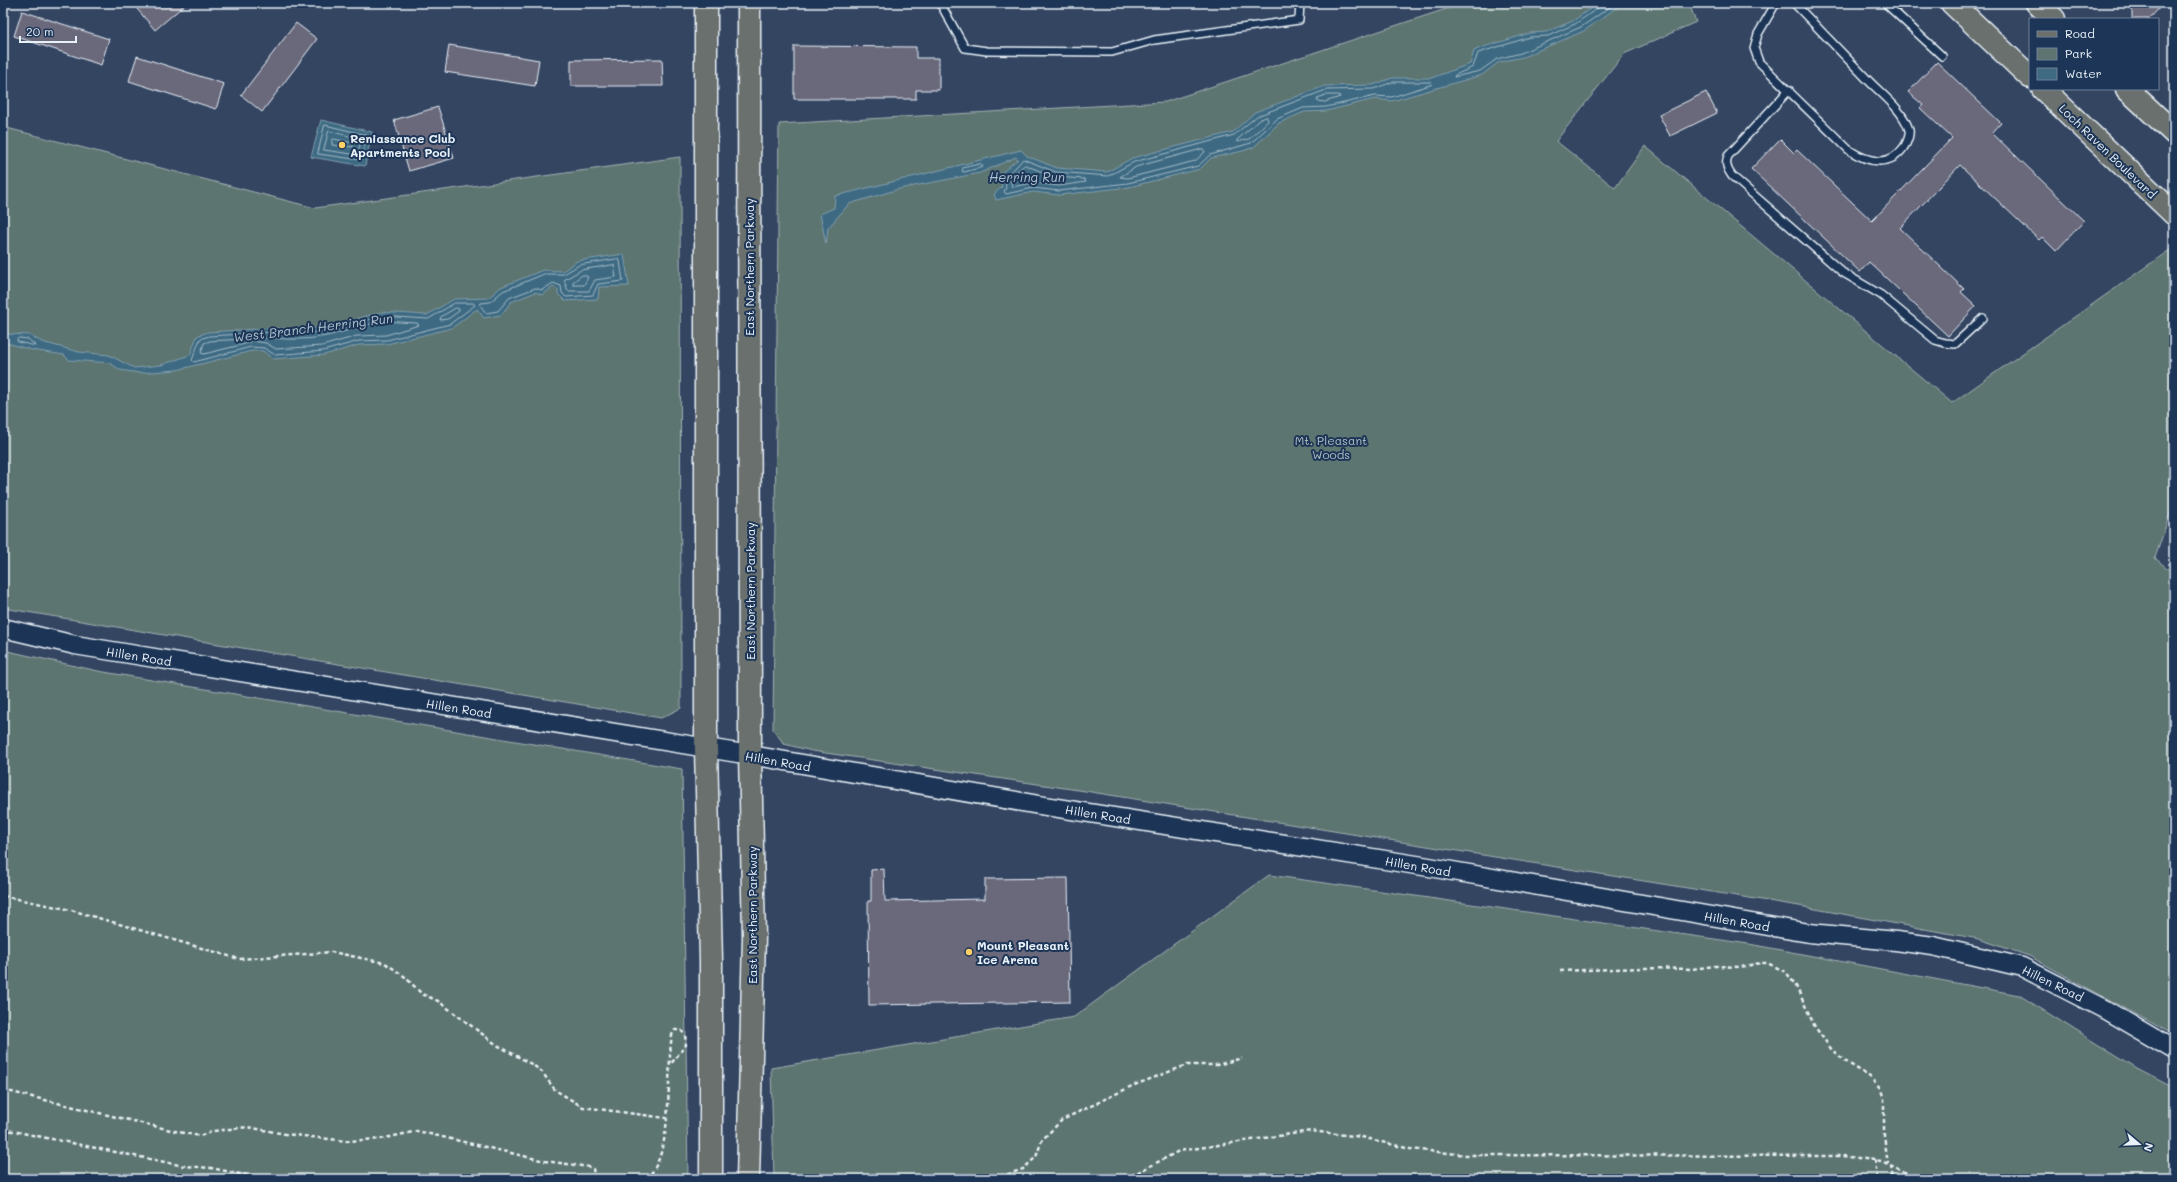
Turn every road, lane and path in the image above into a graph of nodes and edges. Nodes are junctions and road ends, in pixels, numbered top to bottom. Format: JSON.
{"nodes":[{"id":1,"x":706,"y":3,"type":"edge"},
{"id":2,"x":749,"y":3,"type":"edge"},
{"id":3,"x":940,"y":3,"type":"edge"},
{"id":4,"x":1300,"y":3,"type":"edge"},
{"id":5,"x":1776,"y":3,"type":"edge"},
{"id":6,"x":1794,"y":3,"type":"edge"},
{"id":7,"x":1885,"y":3,"type":"edge"},
{"id":8,"x":1952,"y":3,"type":"edge"},
{"id":9,"x":2037,"y":3,"type":"edge"},
{"id":10,"x":2053,"y":18,"type":"edge"},
{"id":11,"x":1942,"y":56,"type":"dead end"},
{"id":12,"x":2029,"y":76,"type":"edge"},
{"id":13,"x":1789,"y":90,"type":"junction"},
{"id":14,"x":2044,"y":90,"type":"edge"},
{"id":15,"x":2128,"y":90,"type":"edge"},
{"id":16,"x":2174,"y":133,"type":"edge"},
{"id":17,"x":2174,"y":214,"type":"edge"},
{"id":18,"x":1983,"y":318,"type":"dead end"},
{"id":19,"x":3,"y":628,"type":"edge"},
{"id":20,"x":706,"y":748,"type":"junction"},
{"id":21,"x":750,"y":755,"type":"junction"},
{"id":22,"x":3,"y":896,"type":"edge"},
{"id":23,"x":1560,"y":971,"type":"dead end"},
{"id":24,"x":2174,"y":1050,"type":"edge"},
{"id":25,"x":1242,"y":1058,"type":"dead end"},
{"id":26,"x":670,"y":1065,"type":"junction"},
{"id":27,"x":3,"y":1090,"type":"edge"},
{"id":28,"x":666,"y":1118,"type":"junction"},
{"id":29,"x":3,"y":1129,"type":"edge"},
{"id":30,"x":1875,"y":1160,"type":"junction"},
{"id":31,"x":1889,"y":1164,"type":"junction"},
{"id":32,"x":594,"y":1178,"type":"edge"},
{"id":33,"x":264,"y":1179,"type":"edge"},
{"id":34,"x":646,"y":1179,"type":"edge"},
{"id":35,"x":711,"y":1179,"type":"edge"},
{"id":36,"x":748,"y":1179,"type":"edge"},
{"id":37,"x":994,"y":1179,"type":"edge"},
{"id":38,"x":1124,"y":1179,"type":"edge"},
{"id":39,"x":1877,"y":1179,"type":"edge"},
{"id":40,"x":1893,"y":1179,"type":"edge"},
{"id":41,"x":1916,"y":1179,"type":"edge"}],
"edges":[{"from":1,"to":20,"type":"main road"},
{"from":2,"to":21,"type":"main road","name":"East Northern Parkway"},
{"from":3,"to":4,"type":"lane"},
{"from":5,"to":13,"type":"lane"},
{"from":6,"to":13,"type":"lane"},
{"from":7,"to":11,"type":"lane"},
{"from":8,"to":12,"type":"main road"},
{"from":9,"to":10,"type":"main road"},
{"from":13,"to":18,"type":"lane"},
{"from":14,"to":17,"type":"main road","name":"Loch Raven Boulevard"},
{"from":15,"to":16,"type":"main road"},
{"from":19,"to":20,"type":"street","name":"Hillen Road"},
{"from":20,"to":21,"type":"street","name":"Hillen Road"},
{"from":20,"to":35,"type":"main road"},
{"from":21,"to":24,"type":"street","name":"Hillen Road"},
{"from":21,"to":36,"type":"main road","name":"East Northern Parkway"},
{"from":22,"to":28,"type":"path"},
{"from":23,"to":31,"type":"path"},
{"from":25,"to":37,"type":"path"},
{"from":26,"to":26,"type":"path"},
{"from":26,"to":28,"type":"path"},
{"from":27,"to":32,"type":"path"},
{"from":28,"to":34,"type":"path"},
{"from":29,"to":33,"type":"path"},
{"from":30,"to":31,"type":"path"},
{"from":30,"to":38,"type":"path"},
{"from":30,"to":39,"type":"path"},
{"from":31,"to":40,"type":"path"},
{"from":31,"to":41,"type":"path"}]}
